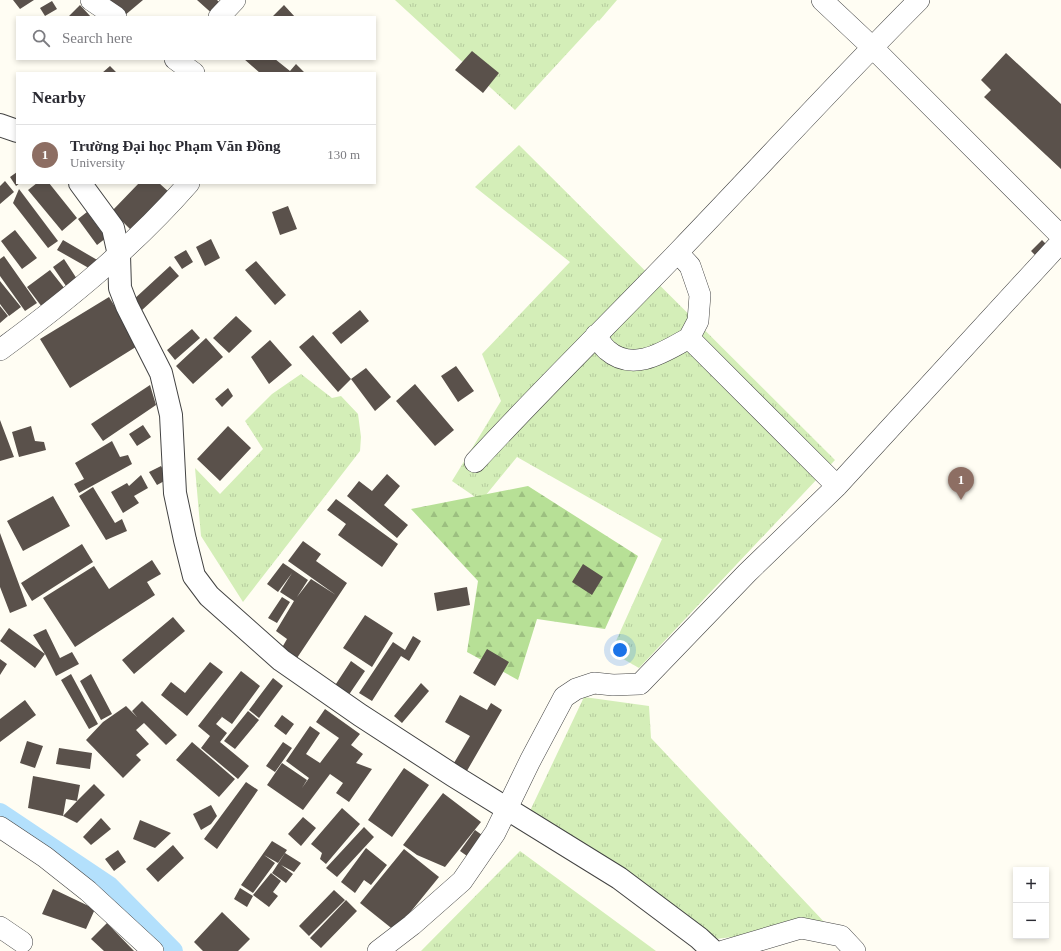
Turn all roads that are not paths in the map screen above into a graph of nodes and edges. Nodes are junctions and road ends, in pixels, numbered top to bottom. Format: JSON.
{"nodes":[{"id":1,"x":92,"y":0,"type":"edge"},
{"id":2,"x":235,"y":0,"type":"edge"},
{"id":3,"x":822,"y":0,"type":"edge"},
{"id":4,"x":919,"y":0,"type":"edge"},
{"id":5,"x":115,"y":16,"type":"edge"},
{"id":6,"x":220,"y":16,"type":"edge"},
{"id":7,"x":872,"y":47,"type":"junction"},
{"id":8,"x":0,"y":125,"type":"edge"},
{"id":9,"x":16,"y":131,"type":"edge"},
{"id":10,"x":81,"y":184,"type":"edge"},
{"id":11,"x":188,"y":184,"type":"edge"},
{"id":12,"x":1061,"y":236,"type":"edge"},
{"id":13,"x":1061,"y":242,"type":"edge"},
{"id":14,"x":678,"y":253,"type":"junction"},
{"id":15,"x":119,"y":255,"type":"junction"},
{"id":16,"x":596,"y":335,"type":"junction"},
{"id":17,"x":689,"y":338,"type":"junction"},
{"id":18,"x":0,"y":350,"type":"edge"},
{"id":19,"x":475,"y":462,"type":"dead end"},
{"id":20,"x":837,"y":486,"type":"junction"},
{"id":21,"x":507,"y":808,"type":"junction"},
{"id":22,"x":0,"y":827,"type":"edge"},
{"id":23,"x":0,"y":927,"type":"edge"},
{"id":24,"x":22,"y":942,"type":"dead end"},
{"id":25,"x":153,"y":951,"type":"edge"},
{"id":26,"x":378,"y":951,"type":"edge"},
{"id":27,"x":713,"y":951,"type":"edge"},
{"id":28,"x":724,"y":951,"type":"edge"},
{"id":29,"x":855,"y":951,"type":"edge"}],
"edges":[{"from":1,"to":5,"type":"street"},
{"from":2,"to":6,"type":"street"},
{"from":3,"to":7,"type":"street"},
{"from":4,"to":7,"type":"street"},
{"from":7,"to":12,"type":"street"},
{"from":7,"to":14,"type":"street"},
{"from":8,"to":9,"type":"street"},
{"from":10,"to":15,"type":"street"},
{"from":11,"to":15,"type":"street"},
{"from":13,"to":20,"type":"street"},
{"from":14,"to":16,"type":"street"},
{"from":14,"to":17,"type":"street"},
{"from":15,"to":18,"type":"street"},
{"from":15,"to":21,"type":"street"},
{"from":16,"to":17,"type":"street"},
{"from":16,"to":19,"type":"street"},
{"from":17,"to":20,"type":"street"},
{"from":20,"to":21,"type":"street"},
{"from":21,"to":26,"type":"street"},
{"from":21,"to":27,"type":"street"},
{"from":22,"to":25,"type":"street"},
{"from":23,"to":24,"type":"street"},
{"from":28,"to":29,"type":"street"}]}
